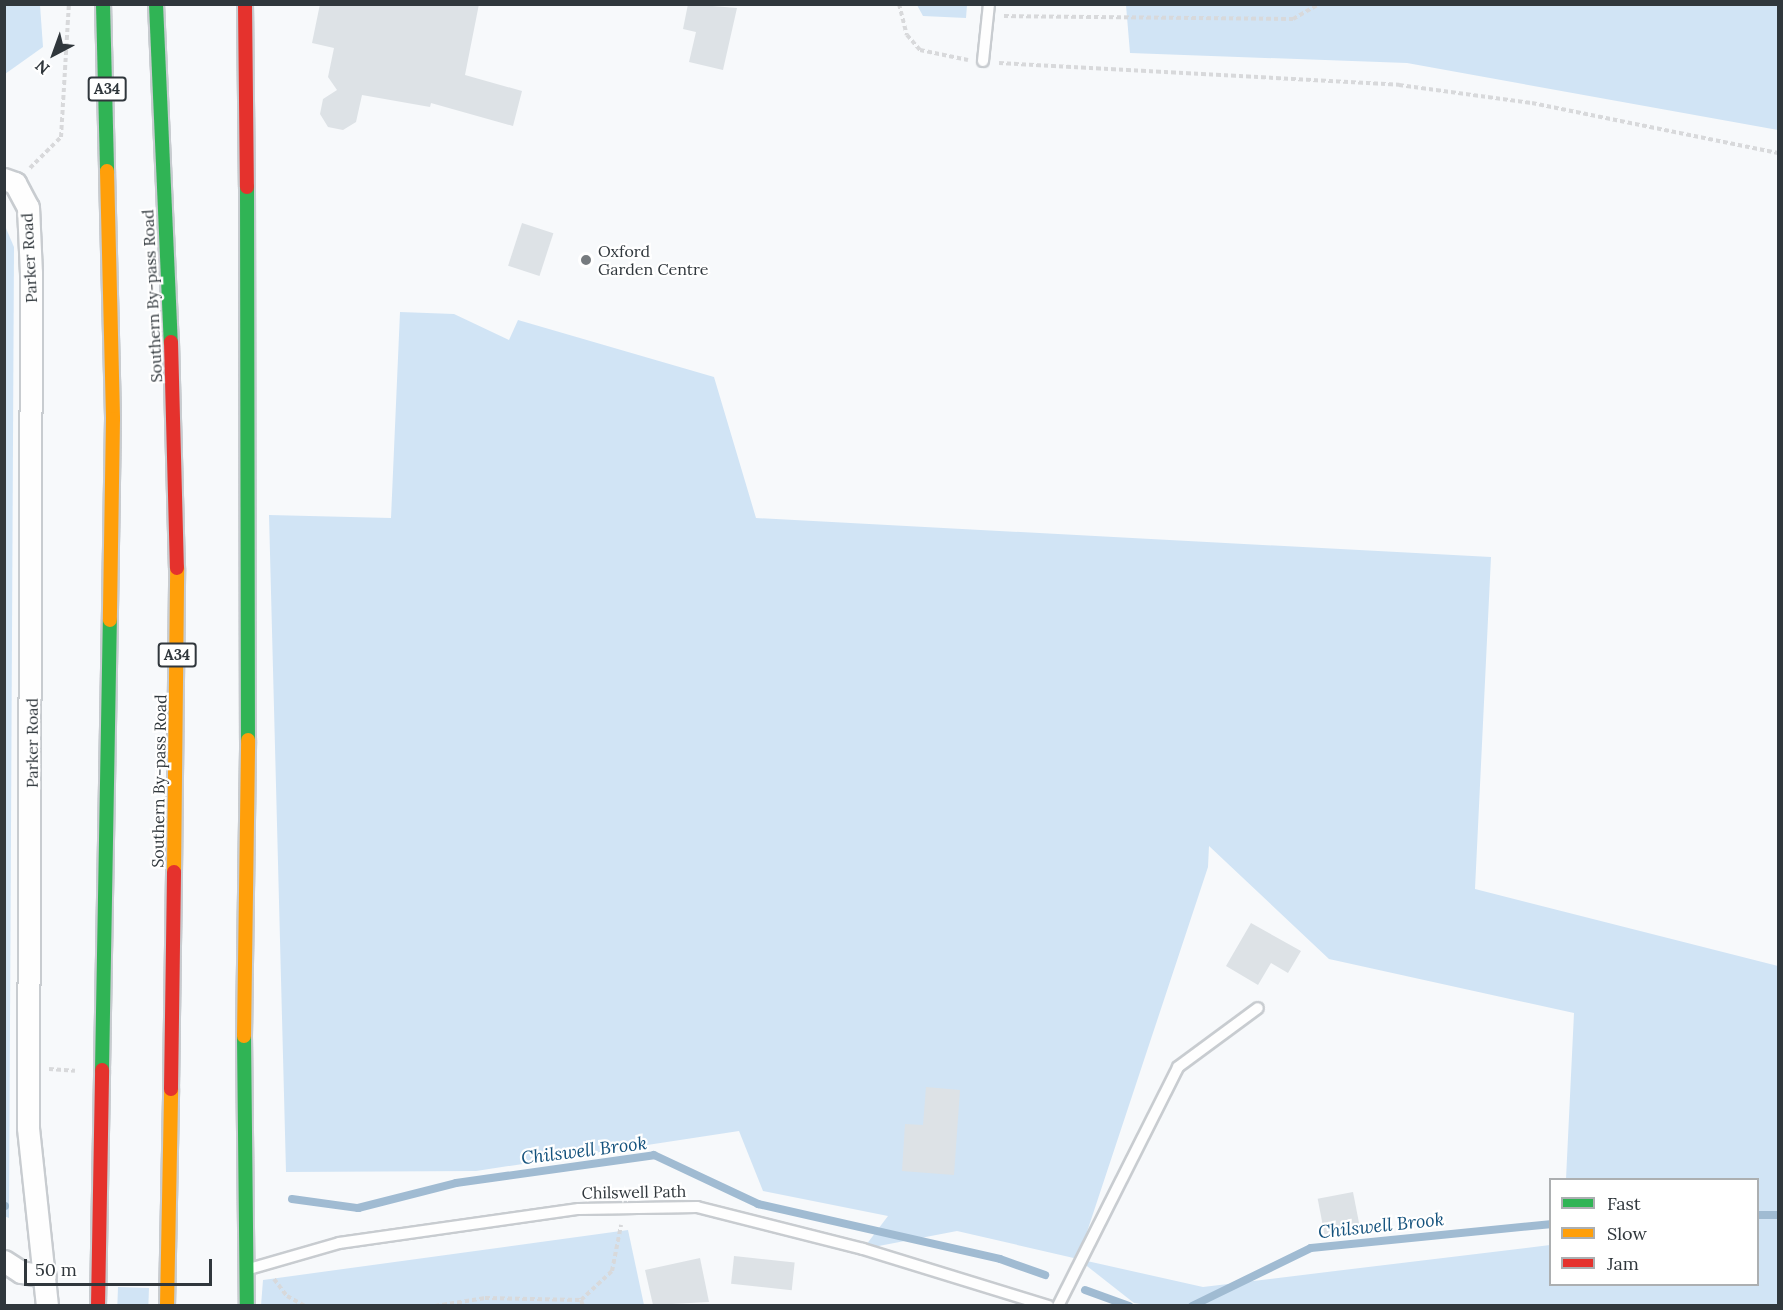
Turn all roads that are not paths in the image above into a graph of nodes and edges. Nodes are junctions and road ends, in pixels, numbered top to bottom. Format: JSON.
{"nodes":[{"id":1,"x":103,"y":4,"type":"edge"},
{"id":2,"x":156,"y":4,"type":"edge"},
{"id":3,"x":245,"y":4,"type":"edge"},
{"id":4,"x":988,"y":10,"type":"edge"},
{"id":5,"x":983,"y":61,"type":"road end"},
{"id":6,"x":10,"y":181,"type":"edge"},
{"id":7,"x":1258,"y":1008,"type":"dead end"},
{"id":8,"x":4,"y":1261,"type":"edge"},
{"id":9,"x":249,"y":1269,"type":"junction"},
{"id":10,"x":45,"y":1276,"type":"junction"},
{"id":11,"x":47,"y":1305,"type":"edge"},
{"id":12,"x":98,"y":1305,"type":"edge"},
{"id":13,"x":167,"y":1305,"type":"edge"},
{"id":14,"x":247,"y":1305,"type":"edge"},
{"id":15,"x":1048,"y":1305,"type":"edge"},
{"id":16,"x":1058,"y":1305,"type":"edge"}],
"edges":[{"from":1,"to":12,"type":"main road","number":"A34"},
{"from":2,"to":13,"type":"main road","name":"Southern By-pass Road","number":"A34"},
{"from":3,"to":9,"type":"main road"},
{"from":4,"to":5,"type":"lane"},
{"from":6,"to":10,"type":"street","name":"Parker Road"},
{"from":7,"to":16,"type":"lane"},
{"from":8,"to":10,"type":"street"},
{"from":9,"to":14,"type":"main road"},
{"from":9,"to":15,"type":"lane","name":"Chilswell Path"},
{"from":10,"to":11,"type":"street","name":"Parker Road"}]}
